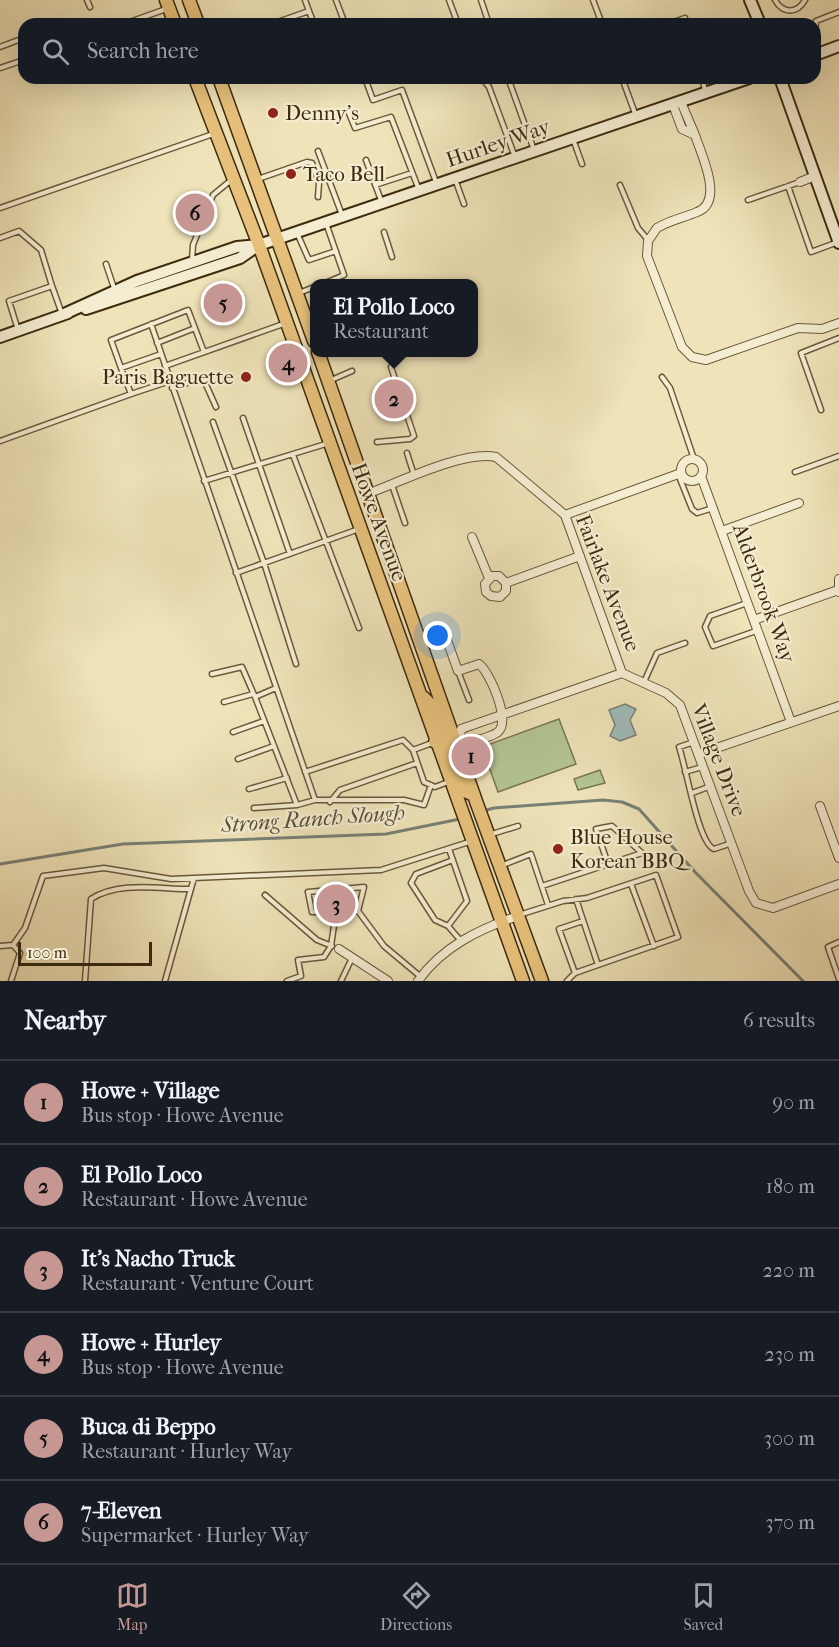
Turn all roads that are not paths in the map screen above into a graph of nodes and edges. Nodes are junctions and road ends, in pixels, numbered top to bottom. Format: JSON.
{"nodes":[{"id":1,"x":87,"y":0,"type":"edge"},
{"id":2,"x":305,"y":0,"type":"edge"},
{"id":3,"x":336,"y":0,"type":"edge"},
{"id":4,"x":449,"y":0,"type":"edge"},
{"id":5,"x":481,"y":0,"type":"edge"},
{"id":6,"x":593,"y":0,"type":"edge"},
{"id":7,"x":750,"y":0,"type":"edge"},
{"id":8,"x":775,"y":0,"type":"edge"},
{"id":9,"x":805,"y":0,"type":"edge"},
{"id":10,"x":192,"y":1,"type":"edge"},
{"id":11,"x":167,"y":4,"type":"edge"},
{"id":12,"x":90,"y":7,"type":"dead end"},
{"id":13,"x":309,"y":11,"type":"junction"},
{"id":14,"x":839,"y":12,"type":"edge"},
{"id":15,"x":137,"y":18,"type":"edge"},
{"id":16,"x":173,"y":18,"type":"edge"},
{"id":17,"x":196,"y":18,"type":"edge"},
{"id":18,"x":289,"y":18,"type":"edge"},
{"id":19,"x":312,"y":18,"type":"edge"},
{"id":20,"x":343,"y":18,"type":"edge"},
{"id":21,"x":456,"y":18,"type":"edge"},
{"id":22,"x":487,"y":18,"type":"edge"},
{"id":23,"x":600,"y":18,"type":"edge"},
{"id":24,"x":758,"y":18,"type":"edge"},
{"id":25,"x":821,"y":19,"type":"edge"},
{"id":26,"x":18,"y":40,"type":"edge"},
{"id":27,"x":839,"y":46,"type":"edge"},
{"id":28,"x":0,"y":47,"type":"edge"},
{"id":29,"x":821,"y":53,"type":"edge"},
{"id":30,"x":18,"y":62,"type":"edge"},
{"id":31,"x":0,"y":68,"type":"edge"},
{"id":32,"x":197,"y":84,"type":"edge"},
{"id":33,"x":221,"y":84,"type":"edge"},
{"id":34,"x":366,"y":84,"type":"edge"},
{"id":35,"x":487,"y":84,"type":"edge"},
{"id":36,"x":510,"y":84,"type":"edge"},
{"id":37,"x":624,"y":84,"type":"edge"},
{"id":38,"x":703,"y":84,"type":"edge"},
{"id":39,"x":732,"y":84,"type":"edge"},
{"id":40,"x":782,"y":84,"type":"edge"},
{"id":41,"x":705,"y":94,"type":"junction"},
{"id":42,"x":677,"y":104,"type":"junction"},
{"id":43,"x":348,"y":111,"type":"dead end"},
{"id":44,"x":636,"y":117,"type":"junction"},
{"id":45,"x":216,"y":133,"type":"junction"},
{"id":46,"x":573,"y":138,"type":"junction"},
{"id":47,"x":318,"y":151,"type":"dead end"},
{"id":48,"x":534,"y":151,"type":"junction"},
{"id":49,"x":515,"y":158,"type":"junction"},
{"id":50,"x":366,"y":160,"type":"dead end"},
{"id":51,"x":582,"y":164,"type":"dead end"},
{"id":52,"x":412,"y":173,"type":"junction"},
{"id":53,"x":815,"y":176,"type":"junction"},
{"id":54,"x":233,"y":179,"type":"junction"},
{"id":55,"x":257,"y":179,"type":"junction"},
{"id":56,"x":455,"y":179,"type":"junction"},
{"id":57,"x":800,"y":182,"type":"joint"},
{"id":58,"x":375,"y":185,"type":"junction"},
{"id":59,"x":437,"y":185,"type":"junction"},
{"id":60,"x":620,"y":185,"type":"dead end"},
{"id":61,"x":788,"y":186,"type":"junction"},
{"id":62,"x":419,"y":191,"type":"junction"},
{"id":63,"x":318,"y":197,"type":"dead end"},
{"id":64,"x":748,"y":200,"type":"dead end"},
{"id":65,"x":382,"y":204,"type":"junction"},
{"id":66,"x":464,"y":204,"type":"dead end"},
{"id":67,"x":0,"y":208,"type":"edge"},
{"id":68,"x":342,"y":217,"type":"junction"},
{"id":69,"x":326,"y":222,"type":"junction"},
{"id":70,"x":297,"y":232,"type":"junction"},
{"id":71,"x":384,"y":232,"type":"dead end"},
{"id":72,"x":0,"y":238,"type":"edge"},
{"id":73,"x":279,"y":238,"type":"junction"},
{"id":74,"x":648,"y":241,"type":"junction"},
{"id":75,"x":839,"y":242,"type":"edge"},
{"id":76,"x":259,"y":245,"type":"junction"},
{"id":77,"x":336,"y":251,"type":"junction"},
{"id":78,"x":392,"y":257,"type":"dead end"},
{"id":79,"x":191,"y":262,"type":"junction"},
{"id":80,"x":106,"y":264,"type":"dead end"},
{"id":81,"x":335,"y":279,"type":"edge"},
{"id":82,"x":52,"y":286,"type":"junction"},
{"id":83,"x":115,"y":289,"type":"junction"},
{"id":84,"x":310,"y":289,"type":"edge"},
{"id":85,"x":298,"y":294,"type":"junction"},
{"id":86,"x":62,"y":315,"type":"junction"},
{"id":87,"x":286,"y":322,"type":"junction"},
{"id":88,"x":839,"y":323,"type":"edge"},
{"id":89,"x":151,"y":324,"type":"junction"},
{"id":90,"x":310,"y":327,"type":"edge"},
{"id":91,"x":195,"y":328,"type":"junction"},
{"id":92,"x":19,"y":330,"type":"junction"},
{"id":93,"x":0,"y":337,"type":"edge"},
{"id":94,"x":839,"y":338,"type":"edge"},
{"id":95,"x":157,"y":343,"type":"junction"},
{"id":96,"x":204,"y":352,"type":"junction"},
{"id":97,"x":161,"y":354,"type":"junction"},
{"id":98,"x":320,"y":357,"type":"edge"},
{"id":99,"x":165,"y":366,"type":"junction"},
{"id":100,"x":391,"y":366,"type":"dead end"},
{"id":101,"x":121,"y":368,"type":"junction"},
{"id":102,"x":352,"y":371,"type":"dead end"},
{"id":103,"x":662,"y":377,"type":"dead end"},
{"id":104,"x":170,"y":381,"type":"junction"},
{"id":105,"x":328,"y":382,"type":"junction"},
{"id":106,"x":172,"y":388,"type":"junction"},
{"id":107,"x":131,"y":394,"type":"junction"},
{"id":108,"x":216,"y":408,"type":"dead end"},
{"id":109,"x":821,"y":410,"type":"dead end"},
{"id":110,"x":243,"y":418,"type":"dead end"},
{"id":111,"x":213,"y":422,"type":"dead end"},
{"id":112,"x":0,"y":441,"type":"edge"},
{"id":113,"x":376,"y":442,"type":"dead end"},
{"id":114,"x":330,"y":443,"type":"junction"},
{"id":115,"x":407,"y":453,"type":"dead end"},
{"id":116,"x":293,"y":455,"type":"junction"},
{"id":117,"x":839,"y":456,"type":"edge"},
{"id":118,"x":694,"y":459,"type":"junction"},
{"id":119,"x":260,"y":466,"type":"junction"},
{"id":120,"x":795,"y":472,"type":"dead end"},
{"id":121,"x":680,"y":473,"type":"junction"},
{"id":122,"x":232,"y":475,"type":"junction"},
{"id":123,"x":701,"y":476,"type":"junction"},
{"id":124,"x":415,"y":477,"type":"junction"},
{"id":125,"x":204,"y":481,"type":"junction"},
{"id":126,"x":392,"y":485,"type":"junction"},
{"id":127,"x":367,"y":494,"type":"junction"},
{"id":128,"x":798,"y":503,"type":"dead end"},
{"id":129,"x":714,"y":507,"type":"junction"},
{"id":130,"x":565,"y":515,"type":"junction"},
{"id":131,"x":405,"y":523,"type":"dead end"},
{"id":132,"x":360,"y":529,"type":"junction"},
{"id":133,"x":722,"y":531,"type":"junction"},
{"id":134,"x":472,"y":537,"type":"dead end"},
{"id":135,"x":326,"y":541,"type":"junction"},
{"id":136,"x":290,"y":554,"type":"junction"},
{"id":137,"x":580,"y":556,"type":"junction"},
{"id":138,"x":264,"y":563,"type":"junction"},
{"id":139,"x":236,"y":573,"type":"junction"},
{"id":140,"x":489,"y":578,"type":"junction"},
{"id":141,"x":839,"y":579,"type":"edge"},
{"id":142,"x":506,"y":583,"type":"junction"},
{"id":143,"x":838,"y":591,"type":"edge"},
{"id":144,"x":748,"y":603,"type":"junction"},
{"id":145,"x":754,"y":620,"type":"junction"},
{"id":146,"x":359,"y":628,"type":"dead end"},
{"id":147,"x":443,"y":629,"type":"dead end"},
{"id":148,"x":758,"y":630,"type":"junction"},
{"id":149,"x":685,"y":643,"type":"dead end"},
{"id":150,"x":296,"y":664,"type":"dead end"},
{"id":151,"x":458,"y":671,"type":"junction"},
{"id":152,"x":622,"y":673,"type":"junction"},
{"id":153,"x":212,"y":674,"type":"dead end"},
{"id":154,"x":644,"y":683,"type":"junction"},
{"id":155,"x":276,"y":688,"type":"junction"},
{"id":156,"x":420,"y":694,"type":"junction"},
{"id":157,"x":254,"y":695,"type":"junction"},
{"id":158,"x":468,"y":700,"type":"dead end"},
{"id":159,"x":224,"y":702,"type":"dead end"},
{"id":160,"x":839,"y":706,"type":"edge"},
{"id":161,"x":503,"y":715,"type":"junction"},
{"id":162,"x":264,"y":721,"type":"junction"},
{"id":163,"x":791,"y":722,"type":"junction"},
{"id":164,"x":232,"y":732,"type":"dead end"},
{"id":165,"x":457,"y":740,"type":"junction"},
{"id":166,"x":695,"y":741,"type":"junction"},
{"id":167,"x":435,"y":742,"type":"junction"},
{"id":168,"x":274,"y":746,"type":"junction"},
{"id":169,"x":413,"y":750,"type":"junction"},
{"id":170,"x":699,"y":754,"type":"junction"},
{"id":171,"x":238,"y":759,"type":"dead end"},
{"id":172,"x":417,"y":764,"type":"junction"},
{"id":173,"x":704,"y":766,"type":"junction"},
{"id":174,"x":305,"y":772,"type":"junction"},
{"id":175,"x":685,"y":772,"type":"junction"},
{"id":176,"x":287,"y":778,"type":"junction"},
{"id":177,"x":449,"y":782,"type":"junction"},
{"id":178,"x":431,"y":785,"type":"junction"},
{"id":179,"x":711,"y":786,"type":"junction"},
{"id":180,"x":249,"y":789,"type":"dead end"},
{"id":181,"x":692,"y":793,"type":"junction"},
{"id":182,"x":315,"y":800,"type":"junction"},
{"id":183,"x":475,"y":800,"type":"junction"},
{"id":184,"x":330,"y":802,"type":"junction"},
{"id":185,"x":297,"y":805,"type":"junction"},
{"id":186,"x":820,"y":806,"type":"dead end"},
{"id":187,"x":254,"y":808,"type":"dead end"},
{"id":188,"x":518,"y":826,"type":"dead end"},
{"id":189,"x":488,"y":836,"type":"junction"},
{"id":190,"x":471,"y":841,"type":"junction"},
{"id":191,"x":732,"y":843,"type":"junction"},
{"id":192,"x":449,"y":849,"type":"junction"},
{"id":193,"x":839,"y":858,"type":"edge"},
{"id":194,"x":453,"y":860,"type":"junction"},
{"id":195,"x":608,"y":864,"type":"junction"},
{"id":196,"x":500,"y":867,"type":"junction"},
{"id":197,"x":194,"y":878,"type":"junction"},
{"id":198,"x":631,"y":884,"type":"junction"},
{"id":199,"x":839,"y":884,"type":"edge"},
{"id":200,"x":542,"y":886,"type":"junction"},
{"id":201,"x":191,"y":889,"type":"junction"},
{"id":202,"x":265,"y":896,"type":"dead end"},
{"id":203,"x":576,"y":899,"type":"junction"},
{"id":204,"x":548,"y":906,"type":"junction"},
{"id":205,"x":358,"y":911,"type":"junction"},
{"id":206,"x":336,"y":912,"type":"junction"},
{"id":207,"x":518,"y":916,"type":"junction"},
{"id":208,"x":501,"y":921,"type":"junction"},
{"id":209,"x":583,"y":921,"type":"junction"},
{"id":210,"x":448,"y":926,"type":"junction"},
{"id":211,"x":461,"y":941,"type":"junction"},
{"id":212,"x":839,"y":942,"type":"edge"},
{"id":213,"x":13,"y":945,"type":"junction"},
{"id":214,"x":0,"y":946,"type":"edge"},
{"id":215,"x":654,"y":946,"type":"junction"},
{"id":216,"x":335,"y":948,"type":"junction"},
{"id":217,"x":352,"y":958,"type":"junction"},
{"id":218,"x":598,"y":965,"type":"junction"},
{"id":219,"x":574,"y":973,"type":"junction"},
{"id":220,"x":419,"y":979,"type":"edge"},
{"id":221,"x":839,"y":979,"type":"edge"},
{"id":222,"x":11,"y":981,"type":"edge"},
{"id":223,"x":85,"y":981,"type":"edge"},
{"id":224,"x":165,"y":981,"type":"edge"},
{"id":225,"x":287,"y":981,"type":"edge"},
{"id":226,"x":341,"y":981,"type":"edge"},
{"id":227,"x":388,"y":981,"type":"edge"},
{"id":228,"x":523,"y":981,"type":"edge"},
{"id":229,"x":542,"y":981,"type":"edge"},
{"id":230,"x":567,"y":981,"type":"edge"}],
"edges":[{"from":1,"to":12,"type":"lane"},
{"from":2,"to":13,"type":"lane"},
{"from":3,"to":20,"type":"lane"},
{"from":4,"to":21,"type":"lane"},
{"from":5,"to":22,"type":"lane"},
{"from":6,"to":23,"type":"lane"},
{"from":7,"to":24,"type":"street"},
{"from":8,"to":9,"type":"lane"},
{"from":10,"to":17,"type":"main road"},
{"from":11,"to":15,"type":"lane"},
{"from":11,"to":16,"type":"main road"},
{"from":13,"to":18,"type":"lane"},
{"from":13,"to":19,"type":"lane"},
{"from":14,"to":25,"type":"lane"},
{"from":26,"to":28,"type":"lane"},
{"from":27,"to":29,"type":"street"},
{"from":30,"to":31,"type":"lane"},
{"from":32,"to":45,"type":"main road","name":"Howe Avenue"},
{"from":33,"to":55,"type":"main road"},
{"from":34,"to":59,"type":"lane"},
{"from":35,"to":49,"type":"lane"},
{"from":36,"to":48,"type":"lane"},
{"from":37,"to":44,"type":"lane"},
{"from":38,"to":41,"type":"lane"},
{"from":39,"to":41,"type":"street","name":"Hurley Way"},
{"from":40,"to":53,"type":"street"},
{"from":41,"to":42,"type":"street","name":"Hurley Way"},
{"from":42,"to":44,"type":"street","name":"Hurley Way"},
{"from":42,"to":74,"type":"street"},
{"from":43,"to":52,"type":"lane"},
{"from":44,"to":46,"type":"street","name":"Hurley Way"},
{"from":45,"to":54,"type":"main road","name":"Howe Avenue"},
{"from":45,"to":67,"type":"lane"},
{"from":46,"to":48,"type":"street","name":"Hurley Way"},
{"from":46,"to":51,"type":"lane"},
{"from":47,"to":68,"type":"lane"},
{"from":48,"to":49,"type":"street","name":"Hurley Way"},
{"from":49,"to":56,"type":"street","name":"Hurley Way"},
{"from":50,"to":58,"type":"lane"},
{"from":52,"to":58,"type":"lane"},
{"from":52,"to":62,"type":"lane"},
{"from":53,"to":57,"type":"street"},
{"from":53,"to":75,"type":"street"},
{"from":54,"to":76,"type":"main road","name":"Howe Avenue"},
{"from":54,"to":79,"type":"lane"},
{"from":55,"to":63,"type":"lane"},
{"from":55,"to":73,"type":"main road"},
{"from":56,"to":59,"type":"street","name":"Hurley Way"},
{"from":56,"to":66,"type":"lane"},
{"from":57,"to":61,"type":"lane"},
{"from":58,"to":65,"type":"lane"},
{"from":59,"to":62,"type":"street","name":"Hurley Way"},
{"from":60,"to":74,"type":"lane"},
{"from":61,"to":64,"type":"lane"},
{"from":61,"to":75,"type":"lane"},
{"from":62,"to":65,"type":"street","name":"Hurley Way"},
{"from":65,"to":68,"type":"street","name":"Hurley Way"},
{"from":68,"to":69,"type":"street","name":"Hurley Way"},
{"from":69,"to":70,"type":"street","name":"Hurley Way"},
{"from":69,"to":77,"type":"lane"},
{"from":70,"to":73,"type":"street","name":"Hurley Way"},
{"from":70,"to":77,"type":"lane"},
{"from":71,"to":78,"type":"lane"},
{"from":72,"to":82,"type":"lane"},
{"from":73,"to":76,"type":"street","name":"Hurley Way"},
{"from":73,"to":85,"type":"main road"},
{"from":74,"to":88,"type":"street"},
{"from":76,"to":79,"type":"street","name":"Hurley Way"},
{"from":76,"to":86,"type":"street","name":"Hurley Way"},
{"from":76,"to":87,"type":"main road","name":"Howe Avenue"},
{"from":77,"to":81,"type":"lane"},
{"from":79,"to":83,"type":"street","name":"Hurley Way"},
{"from":80,"to":83,"type":"lane"},
{"from":82,"to":86,"type":"lane"},
{"from":82,"to":92,"type":"lane"},
{"from":83,"to":86,"type":"street","name":"Hurley Way"},
{"from":84,"to":85,"type":"lane"},
{"from":85,"to":90,"type":"main road"},
{"from":86,"to":92,"type":"street","name":"Hurley Way"},
{"from":87,"to":96,"type":"lane"},
{"from":87,"to":114,"type":"main road","name":"Howe Avenue"},
{"from":89,"to":91,"type":"lane"},
{"from":89,"to":95,"type":"lane"},
{"from":89,"to":101,"type":"lane"},
{"from":91,"to":95,"type":"lane"},
{"from":91,"to":96,"type":"lane"},
{"from":92,"to":93,"type":"street","name":"Hurley Way"},
{"from":94,"to":109,"type":"lane"},
{"from":95,"to":97,"type":"lane"},
{"from":96,"to":99,"type":"lane"},
{"from":97,"to":99,"type":"lane"},
{"from":97,"to":101,"type":"lane"},
{"from":98,"to":105,"type":"main road","name":"Howe Avenue"},
{"from":99,"to":104,"type":"lane"},
{"from":100,"to":113,"type":"lane"},
{"from":101,"to":107,"type":"lane"},
{"from":102,"to":105,"type":"lane"},
{"from":103,"to":118,"type":"lane"},
{"from":104,"to":106,"type":"lane"},
{"from":104,"to":107,"type":"lane"},
{"from":105,"to":127,"type":"main road","name":"Howe Avenue"},
{"from":106,"to":108,"type":"lane"},
{"from":106,"to":125,"type":"lane"},
{"from":107,"to":112,"type":"lane"},
{"from":110,"to":119,"type":"lane"},
{"from":111,"to":122,"type":"lane"},
{"from":114,"to":116,"type":"lane"},
{"from":114,"to":127,"type":"main road"},
{"from":114,"to":132,"type":"main road","name":"Howe Avenue"},
{"from":115,"to":124,"type":"lane"},
{"from":116,"to":119,"type":"lane"},
{"from":116,"to":135,"type":"lane"},
{"from":117,"to":120,"type":"lane"},
{"from":118,"to":121,"type":"street"},
{"from":118,"to":123,"type":"street","name":"Alderbrook Way"},
{"from":119,"to":122,"type":"lane"},
{"from":119,"to":136,"type":"lane"},
{"from":121,"to":123,"type":"street"},
{"from":121,"to":129,"type":"lane"},
{"from":121,"to":130,"type":"street"},
{"from":122,"to":125,"type":"lane"},
{"from":122,"to":138,"type":"lane"},
{"from":123,"to":129,"type":"street","name":"Alderbrook Way"},
{"from":124,"to":126,"type":"street","name":"Fairlake Avenue"},
{"from":124,"to":130,"type":"street","name":"Fairlake Avenue"},
{"from":125,"to":139,"type":"lane"},
{"from":126,"to":127,"type":"street","name":"Fairlake Avenue"},
{"from":126,"to":131,"type":"lane"},
{"from":127,"to":165,"type":"main road","name":"Howe Avenue"},
{"from":128,"to":133,"type":"street"},
{"from":129,"to":133,"type":"street","name":"Alderbrook Way"},
{"from":130,"to":137,"type":"street","name":"Fairlake Avenue"},
{"from":132,"to":135,"type":"lane"},
{"from":132,"to":156,"type":"main road","name":"Howe Avenue"},
{"from":133,"to":144,"type":"street","name":"Alderbrook Way"},
{"from":134,"to":140,"type":"street"},
{"from":135,"to":136,"type":"lane"},
{"from":135,"to":146,"type":"lane"},
{"from":136,"to":138,"type":"lane"},
{"from":137,"to":142,"type":"street"},
{"from":137,"to":152,"type":"street","name":"Fairlake Avenue"},
{"from":138,"to":139,"type":"lane"},
{"from":138,"to":150,"type":"lane"},
{"from":139,"to":155,"type":"lane"},
{"from":140,"to":142,"type":"street"},
{"from":140,"to":142,"type":"street"},
{"from":141,"to":143,"type":"street"},
{"from":143,"to":145,"type":"street"},
{"from":144,"to":145,"type":"street","name":"Alderbrook Way"},
{"from":144,"to":148,"type":"lane"},
{"from":145,"to":148,"type":"street","name":"Alderbrook Way"},
{"from":147,"to":151,"type":"street"},
{"from":148,"to":163,"type":"street","name":"Alderbrook Way"},
{"from":149,"to":154,"type":"lane"},
{"from":151,"to":158,"type":"lane"},
{"from":151,"to":161,"type":"street"},
{"from":152,"to":154,"type":"street","name":"Village Drive"},
{"from":152,"to":161,"type":"street"},
{"from":153,"to":157,"type":"lane"},
{"from":154,"to":166,"type":"street","name":"Village Drive"},
{"from":155,"to":157,"type":"lane"},
{"from":155,"to":174,"type":"lane"},
{"from":156,"to":165,"type":"main road"},
{"from":156,"to":167,"type":"main road","name":"Howe Avenue"},
{"from":157,"to":159,"type":"lane"},
{"from":157,"to":162,"type":"lane"},
{"from":160,"to":163,"type":"street"},
{"from":161,"to":165,"type":"street"},
{"from":161,"to":165,"type":"street"},
{"from":162,"to":164,"type":"lane"},
{"from":162,"to":168,"type":"lane"},
{"from":163,"to":170,"type":"street"},
{"from":165,"to":183,"type":"main road","name":"Howe Avenue"},
{"from":166,"to":170,"type":"street","name":"Village Drive"},
{"from":166,"to":175,"type":"lane"},
{"from":167,"to":169,"type":"lane"},
{"from":167,"to":177,"type":"main road","name":"Howe Avenue"},
{"from":167,"to":183,"type":"main road"},
{"from":168,"to":171,"type":"lane"},
{"from":168,"to":176,"type":"lane"},
{"from":169,"to":172,"type":"lane"},
{"from":169,"to":174,"type":"lane"},
{"from":170,"to":173,"type":"street","name":"Village Drive"},
{"from":172,"to":178,"type":"lane"},
{"from":172,"to":184,"type":"lane"},
{"from":173,"to":175,"type":"lane"},
{"from":173,"to":179,"type":"street","name":"Village Drive"},
{"from":174,"to":182,"type":"lane"},
{"from":175,"to":181,"type":"lane"},
{"from":176,"to":180,"type":"lane"},
{"from":176,"to":185,"type":"lane"},
{"from":177,"to":178,"type":"lane"},
{"from":177,"to":190,"type":"main road","name":"Howe Avenue"},
{"from":178,"to":184,"type":"lane"},
{"from":179,"to":181,"type":"lane"},
{"from":179,"to":191,"type":"street","name":"Village Drive"},
{"from":181,"to":191,"type":"lane"},
{"from":182,"to":184,"type":"lane"},
{"from":182,"to":185,"type":"lane"},
{"from":183,"to":189,"type":"main road","name":"Howe Avenue"},
{"from":185,"to":187,"type":"lane"},
{"from":186,"to":193,"type":"street"},
{"from":188,"to":189,"type":"lane"},
{"from":189,"to":196,"type":"main road","name":"Howe Avenue"},
{"from":190,"to":192,"type":"lane"},
{"from":190,"to":208,"type":"main road","name":"Howe Avenue"},
{"from":191,"to":199,"type":"street","name":"Village Drive"},
{"from":192,"to":194,"type":"lane"},
{"from":192,"to":197,"type":"lane"},
{"from":194,"to":210,"type":"lane"},
{"from":194,"to":210,"type":"lane"},
{"from":195,"to":195,"type":"lane"},
{"from":195,"to":200,"type":"lane"},
{"from":196,"to":200,"type":"lane"},
{"from":196,"to":207,"type":"main road","name":"Howe Avenue"},
{"from":197,"to":201,"type":"lane"},
{"from":197,"to":213,"type":"lane"},
{"from":198,"to":203,"type":"lane"},
{"from":198,"to":215,"type":"lane"},
{"from":198,"to":215,"type":"lane"},
{"from":200,"to":204,"type":"lane"},
{"from":201,"to":223,"type":"lane"},
{"from":201,"to":224,"type":"lane"},
{"from":202,"to":216,"type":"lane"},
{"from":203,"to":204,"type":"lane"},
{"from":203,"to":209,"type":"lane"},
{"from":204,"to":207,"type":"lane"},
{"from":205,"to":206,"type":"lane"},
{"from":205,"to":206,"type":"lane"},
{"from":205,"to":220,"type":"lane"},
{"from":206,"to":216,"type":"lane"},
{"from":207,"to":208,"type":"street"},
{"from":207,"to":229,"type":"main road","name":"Howe Avenue"},
{"from":208,"to":211,"type":"street"},
{"from":208,"to":228,"type":"main road","name":"Howe Avenue"},
{"from":209,"to":218,"type":"lane"},
{"from":209,"to":219,"type":"lane"},
{"from":210,"to":211,"type":"lane"},
{"from":211,"to":220,"type":"street"},
{"from":212,"to":221,"type":"lane"},
{"from":213,"to":214,"type":"lane"},
{"from":213,"to":222,"type":"lane"},
{"from":215,"to":218,"type":"lane"},
{"from":216,"to":217,"type":"street"},
{"from":216,"to":225,"type":"lane"},
{"from":217,"to":226,"type":"lane"},
{"from":217,"to":227,"type":"street"},
{"from":218,"to":219,"type":"lane"},
{"from":219,"to":230,"type":"lane"}]}
